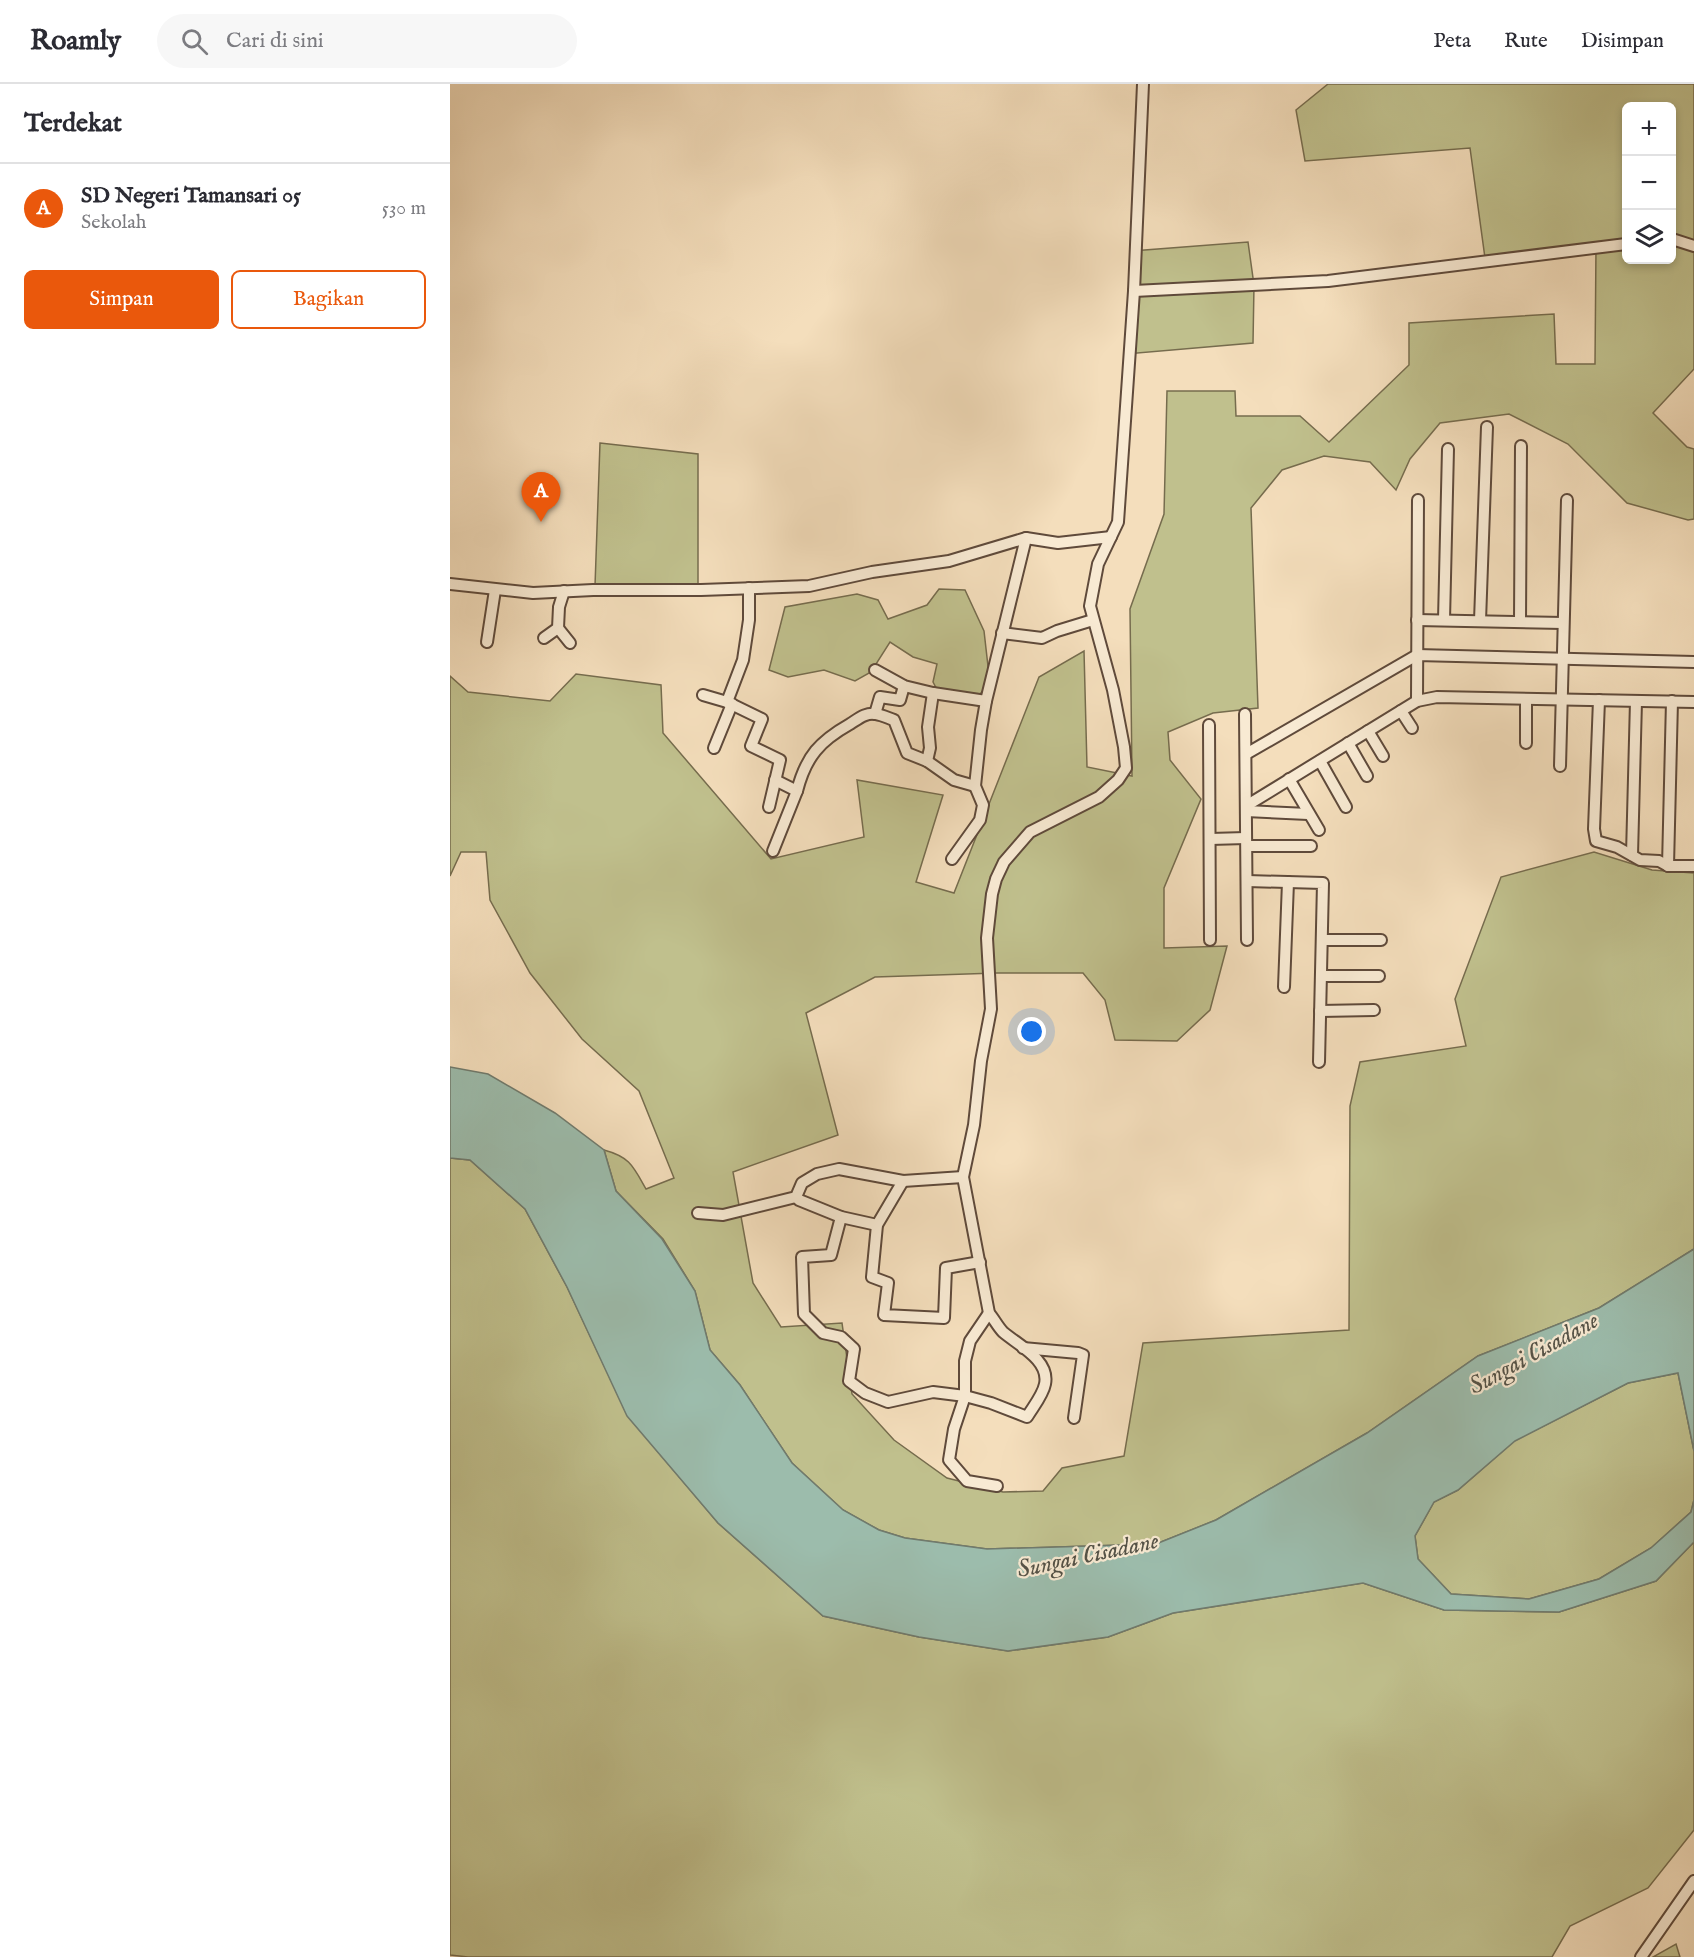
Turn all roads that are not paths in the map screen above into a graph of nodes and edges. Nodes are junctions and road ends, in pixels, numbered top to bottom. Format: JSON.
{"nodes":[{"id":1,"x":1143,"y":84,"type":"edge"},
{"id":2,"x":1676,"y":241,"type":"edge"},
{"id":3,"x":1622,"y":244,"type":"edge"},
{"id":4,"x":1694,"y":246,"type":"edge"},
{"id":5,"x":1134,"y":291,"type":"junction"},
{"id":6,"x":1487,"y":427,"type":"dead end"},
{"id":7,"x":1521,"y":446,"type":"dead end"},
{"id":8,"x":1448,"y":449,"type":"dead end"},
{"id":9,"x":1418,"y":500,"type":"dead end"},
{"id":10,"x":1567,"y":500,"type":"dead end"},
{"id":11,"x":1111,"y":537,"type":"junction"},
{"id":12,"x":1026,"y":538,"type":"junction"},
{"id":13,"x":450,"y":584,"type":"edge"},
{"id":14,"x":749,"y":588,"type":"junction"},
{"id":15,"x":495,"y":590,"type":"junction"},
{"id":16,"x":564,"y":591,"type":"junction"},
{"id":17,"x":1093,"y":620,"type":"junction"},
{"id":18,"x":1417,"y":620,"type":"junction"},
{"id":19,"x":1444,"y":621,"type":"junction"},
{"id":20,"x":1480,"y":621,"type":"junction"},
{"id":21,"x":1520,"y":622,"type":"junction"},
{"id":22,"x":1563,"y":622,"type":"junction"},
{"id":23,"x":558,"y":628,"type":"junction"},
{"id":24,"x":1002,"y":633,"type":"junction"},
{"id":25,"x":544,"y":639,"type":"dead end"},
{"id":26,"x":487,"y":642,"type":"dead end"},
{"id":27,"x":570,"y":643,"type":"dead end"},
{"id":28,"x":1417,"y":656,"type":"junction"},
{"id":29,"x":1562,"y":658,"type":"junction"},
{"id":30,"x":1694,"y":662,"type":"edge"},
{"id":31,"x":875,"y":670,"type":"dead end"},
{"id":32,"x":904,"y":686,"type":"junction"},
{"id":33,"x":933,"y":693,"type":"junction"},
{"id":34,"x":703,"y":694,"type":"dead end"},
{"id":35,"x":1526,"y":699,"type":"junction"},
{"id":36,"x":1561,"y":699,"type":"junction"},
{"id":37,"x":1599,"y":700,"type":"junction"},
{"id":38,"x":986,"y":701,"type":"junction"},
{"id":39,"x":1417,"y":701,"type":"junction"},
{"id":40,"x":1636,"y":701,"type":"junction"},
{"id":41,"x":1672,"y":701,"type":"junction"},
{"id":42,"x":1694,"y":702,"type":"edge"},
{"id":43,"x":730,"y":703,"type":"junction"},
{"id":44,"x":1401,"y":711,"type":"junction"},
{"id":45,"x":875,"y":714,"type":"junction"},
{"id":46,"x":1245,"y":714,"type":"dead end"},
{"id":47,"x":1209,"y":725,"type":"dead end"},
{"id":48,"x":1412,"y":728,"type":"dead end"},
{"id":49,"x":1368,"y":731,"type":"junction"},
{"id":50,"x":1348,"y":743,"type":"junction"},
{"id":51,"x":1526,"y":744,"type":"dead end"},
{"id":52,"x":714,"y":748,"type":"dead end"},
{"id":53,"x":1246,"y":754,"type":"junction"},
{"id":54,"x":1383,"y":756,"type":"dead end"},
{"id":55,"x":927,"y":761,"type":"junction"},
{"id":56,"x":1320,"y":761,"type":"junction"},
{"id":57,"x":1560,"y":766,"type":"dead end"},
{"id":58,"x":1367,"y":776,"type":"dead end"},
{"id":59,"x":1288,"y":779,"type":"junction"},
{"id":60,"x":775,"y":780,"type":"junction"},
{"id":61,"x":975,"y":786,"type":"junction"},
{"id":62,"x":797,"y":791,"type":"junction"},
{"id":63,"x":770,"y":807,"type":"dead end"},
{"id":64,"x":1346,"y":807,"type":"dead end"},
{"id":65,"x":1246,"y":808,"type":"junction"},
{"id":66,"x":1308,"y":814,"type":"junction"},
{"id":67,"x":1319,"y":830,"type":"dead end"},
{"id":68,"x":1210,"y":839,"type":"junction"},
{"id":69,"x":1246,"y":842,"type":"junction"},
{"id":70,"x":1311,"y":846,"type":"dead end"},
{"id":71,"x":773,"y":851,"type":"dead end"},
{"id":72,"x":1632,"y":855,"type":"junction"},
{"id":73,"x":952,"y":859,"type":"dead end"},
{"id":74,"x":1668,"y":866,"type":"junction"},
{"id":75,"x":1694,"y":866,"type":"edge"},
{"id":76,"x":1247,"y":881,"type":"junction"},
{"id":77,"x":1288,"y":882,"type":"junction"},
{"id":78,"x":1210,"y":940,"type":"dead end"},
{"id":79,"x":1247,"y":940,"type":"dead end"},
{"id":80,"x":1322,"y":940,"type":"junction"},
{"id":81,"x":1381,"y":940,"type":"dead end"},
{"id":82,"x":1378,"y":975,"type":"dead end"},
{"id":83,"x":1321,"y":976,"type":"junction"},
{"id":84,"x":1284,"y":987,"type":"dead end"},
{"id":85,"x":1374,"y":1010,"type":"dead end"},
{"id":86,"x":1320,"y":1011,"type":"junction"},
{"id":87,"x":1319,"y":1062,"type":"dead end"},
{"id":88,"x":963,"y":1177,"type":"junction"},
{"id":89,"x":903,"y":1181,"type":"junction"},
{"id":90,"x":796,"y":1197,"type":"junction"},
{"id":91,"x":698,"y":1213,"type":"dead end"},
{"id":92,"x":841,"y":1217,"type":"junction"},
{"id":93,"x":877,"y":1226,"type":"junction"},
{"id":94,"x":980,"y":1262,"type":"junction"},
{"id":95,"x":989,"y":1313,"type":"junction"},
{"id":96,"x":1023,"y":1348,"type":"junction"},
{"id":97,"x":965,"y":1396,"type":"junction"},
{"id":98,"x":1074,"y":1418,"type":"dead end"},
{"id":99,"x":998,"y":1486,"type":"dead end"},
{"id":100,"x":1694,"y":1881,"type":"edge"},
{"id":101,"x":1690,"y":1894,"type":"edge"},
{"id":102,"x":1641,"y":1957,"type":"edge"}],
"edges":[{"from":1,"to":5,"type":"street"},
{"from":2,"to":4,"type":"street"},
{"from":3,"to":5,"type":"street"},
{"from":5,"to":11,"type":"street"},
{"from":6,"to":20,"type":"street"},
{"from":7,"to":21,"type":"street"},
{"from":8,"to":19,"type":"street"},
{"from":9,"to":18,"type":"street"},
{"from":10,"to":22,"type":"street"},
{"from":11,"to":12,"type":"street"},
{"from":11,"to":17,"type":"street"},
{"from":12,"to":14,"type":"street"},
{"from":12,"to":24,"type":"street"},
{"from":13,"to":15,"type":"street"},
{"from":14,"to":16,"type":"street"},
{"from":14,"to":43,"type":"street"},
{"from":15,"to":16,"type":"street"},
{"from":15,"to":26,"type":"street"},
{"from":16,"to":23,"type":"street"},
{"from":17,"to":24,"type":"street"},
{"from":17,"to":88,"type":"street"},
{"from":18,"to":19,"type":"street"},
{"from":18,"to":28,"type":"street"},
{"from":19,"to":20,"type":"street"},
{"from":20,"to":21,"type":"street"},
{"from":21,"to":22,"type":"street"},
{"from":22,"to":29,"type":"street"},
{"from":23,"to":25,"type":"street"},
{"from":23,"to":27,"type":"street"},
{"from":24,"to":38,"type":"street"},
{"from":28,"to":29,"type":"street"},
{"from":28,"to":39,"type":"street"},
{"from":28,"to":53,"type":"street"},
{"from":29,"to":30,"type":"street"},
{"from":29,"to":36,"type":"street"},
{"from":31,"to":32,"type":"street"},
{"from":32,"to":33,"type":"street"},
{"from":32,"to":45,"type":"street"},
{"from":33,"to":38,"type":"street"},
{"from":33,"to":55,"type":"street"},
{"from":34,"to":43,"type":"street"},
{"from":35,"to":36,"type":"street"},
{"from":35,"to":39,"type":"street"},
{"from":35,"to":51,"type":"street"},
{"from":36,"to":37,"type":"street"},
{"from":36,"to":57,"type":"street"},
{"from":37,"to":40,"type":"street"},
{"from":37,"to":72,"type":"street"},
{"from":38,"to":61,"type":"street"},
{"from":39,"to":44,"type":"street"},
{"from":40,"to":41,"type":"street"},
{"from":40,"to":72,"type":"street"},
{"from":41,"to":42,"type":"street"},
{"from":41,"to":74,"type":"street"},
{"from":43,"to":52,"type":"street"},
{"from":43,"to":60,"type":"street"},
{"from":44,"to":48,"type":"street"},
{"from":44,"to":49,"type":"street"},
{"from":45,"to":55,"type":"street"},
{"from":45,"to":62,"type":"street"},
{"from":46,"to":53,"type":"street"},
{"from":47,"to":68,"type":"street"},
{"from":49,"to":50,"type":"street"},
{"from":49,"to":54,"type":"street"},
{"from":50,"to":56,"type":"street"},
{"from":50,"to":58,"type":"street"},
{"from":53,"to":65,"type":"street"},
{"from":55,"to":61,"type":"street"},
{"from":56,"to":59,"type":"street"},
{"from":56,"to":64,"type":"street"},
{"from":59,"to":65,"type":"street"},
{"from":59,"to":66,"type":"street"},
{"from":60,"to":62,"type":"street"},
{"from":60,"to":63,"type":"street"},
{"from":61,"to":73,"type":"street"},
{"from":62,"to":71,"type":"street"},
{"from":65,"to":66,"type":"street"},
{"from":65,"to":69,"type":"street"},
{"from":66,"to":67,"type":"street"},
{"from":68,"to":69,"type":"street"},
{"from":68,"to":78,"type":"street"},
{"from":69,"to":70,"type":"street"},
{"from":69,"to":76,"type":"street"},
{"from":72,"to":74,"type":"street"},
{"from":74,"to":75,"type":"street"},
{"from":76,"to":77,"type":"street"},
{"from":76,"to":79,"type":"street"},
{"from":77,"to":80,"type":"street"},
{"from":77,"to":84,"type":"street"},
{"from":80,"to":81,"type":"street"},
{"from":80,"to":83,"type":"street"},
{"from":82,"to":83,"type":"street"},
{"from":83,"to":86,"type":"street"},
{"from":85,"to":86,"type":"street"},
{"from":86,"to":87,"type":"street"},
{"from":88,"to":89,"type":"street"},
{"from":88,"to":94,"type":"street"},
{"from":89,"to":90,"type":"street"},
{"from":89,"to":93,"type":"street"},
{"from":90,"to":91,"type":"street"},
{"from":90,"to":92,"type":"street"},
{"from":92,"to":93,"type":"street"},
{"from":92,"to":97,"type":"street"},
{"from":93,"to":94,"type":"street"},
{"from":94,"to":95,"type":"street"},
{"from":95,"to":96,"type":"street"},
{"from":95,"to":97,"type":"street"},
{"from":96,"to":97,"type":"street"},
{"from":96,"to":98,"type":"street"},
{"from":97,"to":99,"type":"street"},
{"from":100,"to":101,"type":"street"},
{"from":101,"to":102,"type":"street"}]}
